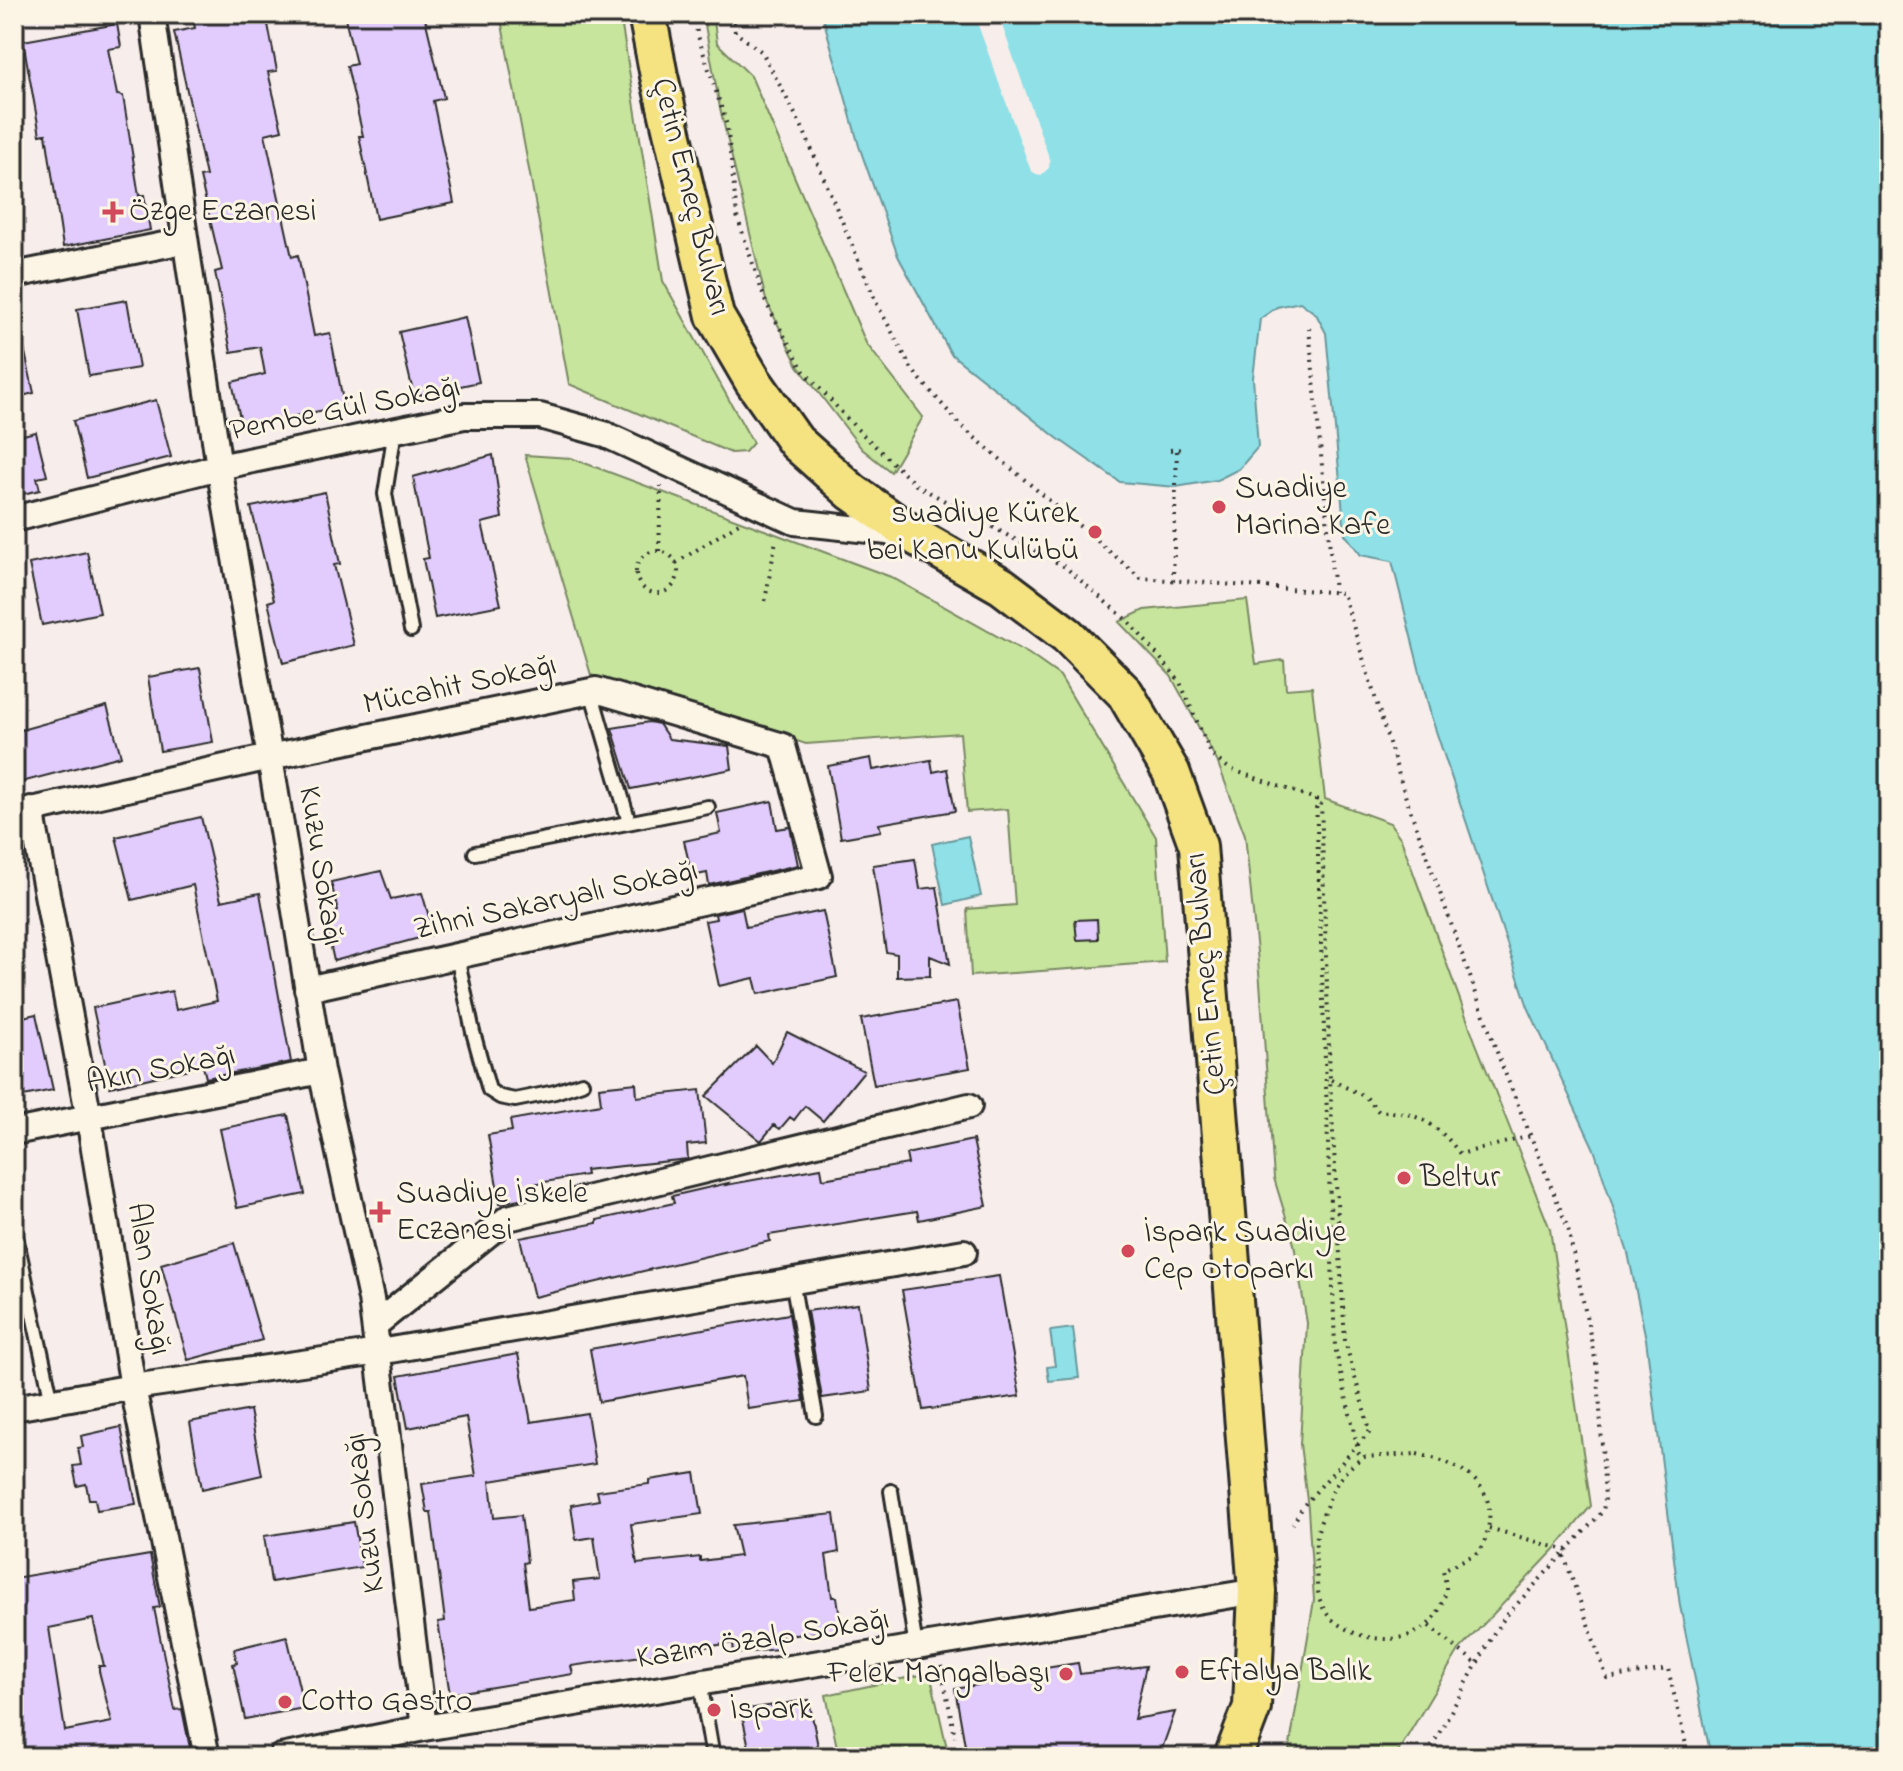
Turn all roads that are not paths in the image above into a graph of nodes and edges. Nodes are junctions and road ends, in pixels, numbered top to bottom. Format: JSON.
{"nodes":[{"id":1,"x":152,"y":14,"type":"edge"},
{"id":2,"x":647,"y":14,"type":"edge"},
{"id":3,"x":184,"y":241,"type":"junction"},
{"id":4,"x":14,"y":275,"type":"edge"},
{"id":5,"x":395,"y":430,"type":"junction"},
{"id":6,"x":219,"y":467,"type":"junction"},
{"id":7,"x":14,"y":519,"type":"edge"},
{"id":8,"x":913,"y":535,"type":"junction"},
{"id":9,"x":411,"y":630,"type":"dead end"},
{"id":10,"x":591,"y":691,"type":"junction"},
{"id":11,"x":270,"y":757,"type":"junction"},
{"id":12,"x":708,"y":807,"type":"dead end"},
{"id":13,"x":22,"y":812,"type":"edge"},
{"id":14,"x":629,"y":822,"type":"junction"},
{"id":15,"x":475,"y":853,"type":"dead end"},
{"id":16,"x":819,"y":876,"type":"joint"},
{"id":17,"x":457,"y":956,"type":"junction"},
{"id":18,"x":307,"y":989,"type":"junction"},
{"id":19,"x":321,"y":1071,"type":"junction"},
{"id":20,"x":582,"y":1083,"type":"dead end"},
{"id":21,"x":969,"y":1106,"type":"dead end"},
{"id":22,"x":89,"y":1118,"type":"junction"},
{"id":23,"x":14,"y":1132,"type":"edge"},
{"id":24,"x":14,"y":1227,"type":"edge"},
{"id":25,"x":964,"y":1252,"type":"dead end"},
{"id":26,"x":792,"y":1280,"type":"junction"},
{"id":27,"x":375,"y":1325,"type":"junction"},
{"id":28,"x":379,"y":1352,"type":"junction"},
{"id":29,"x":133,"y":1387,"type":"junction"},
{"id":30,"x":52,"y":1402,"type":"junction"},
{"id":31,"x":14,"y":1408,"type":"edge"},
{"id":32,"x":816,"y":1416,"type":"dead end"},
{"id":33,"x":891,"y":1491,"type":"dead end"},
{"id":34,"x":1257,"y":1591,"type":"junction"},
{"id":35,"x":926,"y":1645,"type":"junction"},
{"id":36,"x":700,"y":1682,"type":"junction"},
{"id":37,"x":424,"y":1728,"type":"junction"},
{"id":38,"x":292,"y":1756,"type":"edge"},
{"id":39,"x":207,"y":1757,"type":"edge"},
{"id":40,"x":713,"y":1757,"type":"edge"},
{"id":41,"x":1233,"y":1757,"type":"edge"}],
"edges":[{"from":1,"to":3,"type":"street","name":"Kuzu Sokağı"},
{"from":2,"to":8,"type":"main road","name":"Çetin Emeç Bulvarı"},
{"from":3,"to":4,"type":"street"},
{"from":3,"to":6,"type":"street","name":"Kuzu Sokağı"},
{"from":5,"to":6,"type":"street","name":"Pembe Gül Sokağı"},
{"from":5,"to":8,"type":"street","name":"Pembe Gül Sokağı"},
{"from":5,"to":9,"type":"lane"},
{"from":6,"to":7,"type":"street","name":"Pembe Gül Sokağı"},
{"from":6,"to":11,"type":"street","name":"Kuzu Sokağı"},
{"from":8,"to":34,"type":"main road","name":"Çetin Emeç Bulvarı"},
{"from":10,"to":11,"type":"street","name":"Mücahit Sokağı"},
{"from":10,"to":14,"type":"lane"},
{"from":10,"to":16,"type":"street","name":"Mücahit Sokağı"},
{"from":11,"to":13,"type":"street","name":"Mücahit Sokağı"},
{"from":11,"to":18,"type":"street","name":"Kuzu Sokağı"},
{"from":12,"to":14,"type":"lane"},
{"from":13,"to":22,"type":"street","name":"Alan Sokağı"},
{"from":14,"to":15,"type":"lane"},
{"from":16,"to":17,"type":"street","name":"Zihni Sakaryalı Sokağı"},
{"from":17,"to":18,"type":"street","name":"Zihni Sakaryalı Sokağı"},
{"from":17,"to":20,"type":"lane"},
{"from":18,"to":19,"type":"street","name":"Kuzu Sokağı"},
{"from":19,"to":22,"type":"street","name":"Akın Sokağı"},
{"from":19,"to":27,"type":"street","name":"Kuzu Sokağı"},
{"from":21,"to":27,"type":"street"},
{"from":22,"to":23,"type":"street","name":"Akın Sokağı"},
{"from":22,"to":29,"type":"street","name":"Alan Sokağı"},
{"from":24,"to":30,"type":"lane"},
{"from":25,"to":26,"type":"street"},
{"from":26,"to":28,"type":"street"},
{"from":26,"to":32,"type":"lane"},
{"from":27,"to":28,"type":"street","name":"Kuzu Sokağı"},
{"from":28,"to":29,"type":"street"},
{"from":28,"to":37,"type":"street","name":"Kuzu Sokağı"},
{"from":29,"to":30,"type":"street"},
{"from":29,"to":39,"type":"street","name":"Alan Sokağı"},
{"from":30,"to":31,"type":"street"},
{"from":33,"to":35,"type":"lane"},
{"from":34,"to":35,"type":"street","name":"Kazım Özalp Sokağı"},
{"from":34,"to":41,"type":"main road","name":"Çetin Emeç Bulvarı"},
{"from":35,"to":36,"type":"street","name":"Kazım Özalp Sokağı"},
{"from":36,"to":37,"type":"street","name":"Kazım Özalp Sokağı"},
{"from":36,"to":40,"type":"lane"},
{"from":37,"to":38,"type":"street","name":"Kazım Özalp Sokağı"}]}
